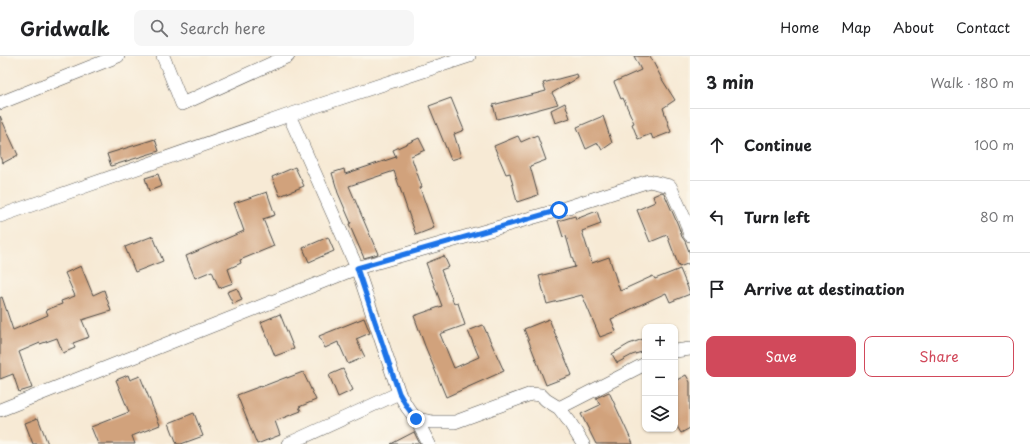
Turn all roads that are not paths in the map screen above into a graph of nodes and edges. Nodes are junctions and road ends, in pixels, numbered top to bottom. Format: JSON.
{"nodes":[{"id":1,"x":118,"y":56,"type":"edge"},
{"id":2,"x":162,"y":56,"type":"edge"},
{"id":3,"x":288,"y":56,"type":"edge"},
{"id":4,"x":469,"y":56,"type":"edge"},
{"id":5,"x":0,"y":103,"type":"edge"},
{"id":6,"x":290,"y":115,"type":"junction"},
{"id":7,"x":0,"y":216,"type":"edge"},
{"id":8,"x":690,"y":235,"type":"edge"},
{"id":9,"x":357,"y":268,"type":"junction"},
{"id":10,"x":690,"y":349,"type":"edge"},
{"id":11,"x":678,"y":351,"type":"edge"},
{"id":12,"x":642,"y":366,"type":"edge"},
{"id":13,"x":399,"y":393,"type":"junction"},
{"id":14,"x":560,"y":408,"type":"junction"},
{"id":15,"x":0,"y":410,"type":"edge"},
{"id":16,"x":416,"y":419,"type":"junction"},
{"id":17,"x":288,"y":444,"type":"edge"},
{"id":18,"x":429,"y":444,"type":"edge"},
{"id":19,"x":583,"y":444,"type":"edge"}],
"edges":[{"from":1,"to":5,"type":"street"},
{"from":2,"to":3,"type":"street"},
{"from":4,"to":6,"type":"street"},
{"from":6,"to":7,"type":"street"},
{"from":6,"to":9,"type":"street"},
{"from":8,"to":9,"type":"street"},
{"from":9,"to":13,"type":"street"},
{"from":9,"to":15,"type":"street"},
{"from":10,"to":11,"type":"street"},
{"from":12,"to":14,"type":"street"},
{"from":13,"to":16,"type":"street"},
{"from":13,"to":17,"type":"street"},
{"from":14,"to":16,"type":"street"},
{"from":14,"to":19,"type":"street"},
{"from":16,"to":18,"type":"street"}]}
